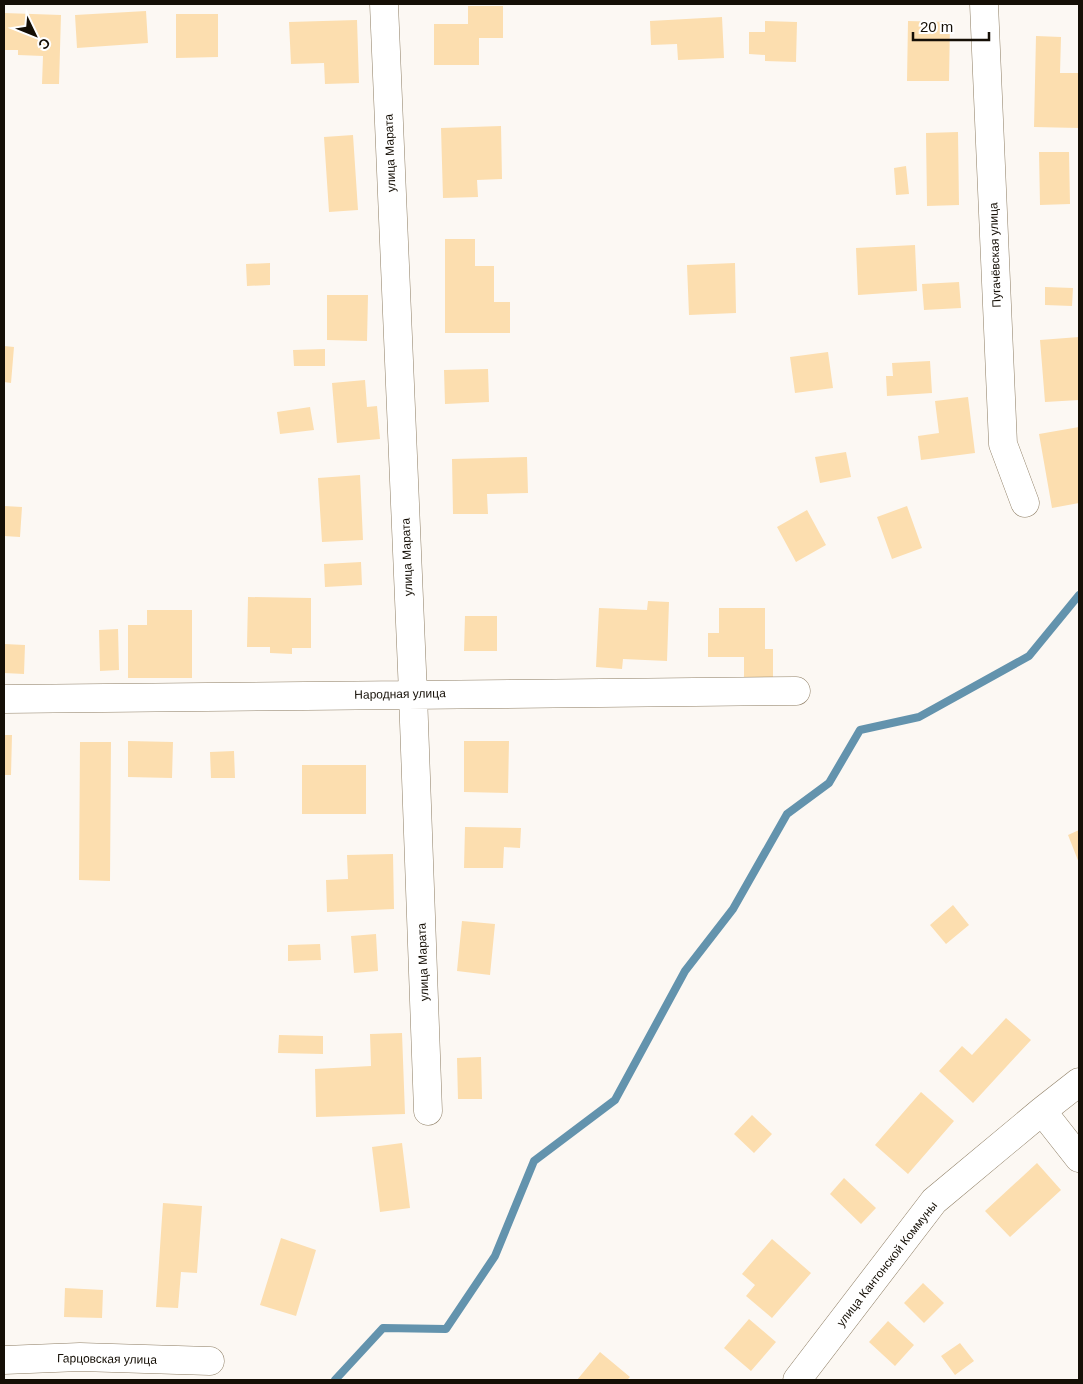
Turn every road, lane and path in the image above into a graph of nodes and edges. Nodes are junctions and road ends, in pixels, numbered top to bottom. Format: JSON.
{"nodes":[{"id":1,"x":384,"y":4,"type":"edge"},
{"id":2,"x":984,"y":4,"type":"edge"},
{"id":3,"x":1025,"y":503,"type":"dead end"},
{"id":4,"x":796,"y":691,"type":"dead end"},
{"id":5,"x":413,"y":694,"type":"junction"},
{"id":6,"x":4,"y":699,"type":"edge"},
{"id":7,"x":1079,"y":1082,"type":"edge"},
{"id":8,"x":428,"y":1111,"type":"dead end"},
{"id":9,"x":1042,"y":1111,"type":"junction"},
{"id":10,"x":1079,"y":1158,"type":"edge"},
{"id":11,"x":4,"y":1360,"type":"edge"},
{"id":12,"x":210,"y":1361,"type":"dead end"},
{"id":13,"x":797,"y":1380,"type":"edge"}],
"edges":[{"from":1,"to":5,"type":"street","name":"улица Марата"},
{"from":2,"to":3,"type":"street","name":"Пугачёвская улица"},
{"from":4,"to":5,"type":"street","name":"Народная улица"},
{"from":5,"to":6,"type":"street","name":"Народная улица"},
{"from":5,"to":8,"type":"street","name":"улица Марата"},
{"from":7,"to":9,"type":"street","name":"улица Кантонской Коммуны"},
{"from":9,"to":10,"type":"street"},
{"from":9,"to":13,"type":"street","name":"улица Кантонской Коммуны"},
{"from":11,"to":12,"type":"street","name":"Гарцовская улица"}]}
